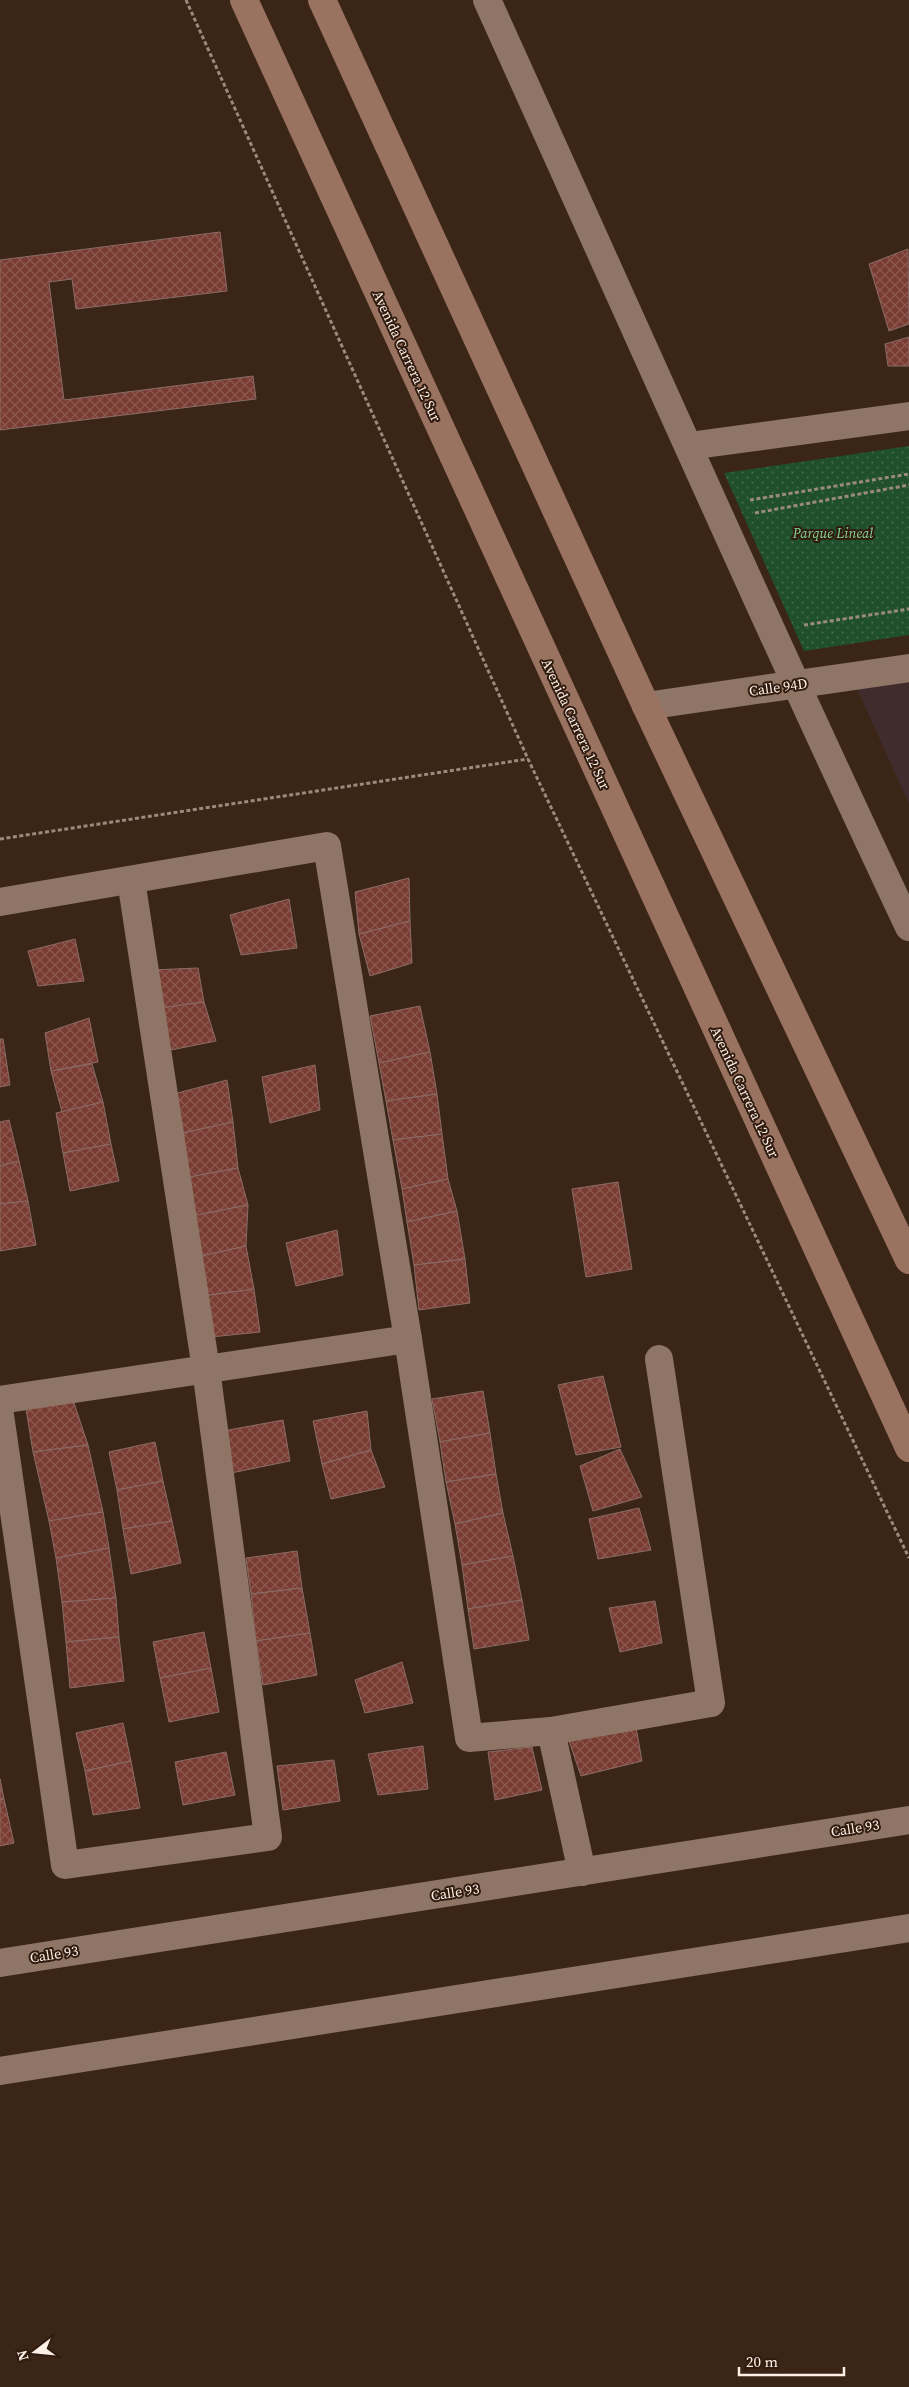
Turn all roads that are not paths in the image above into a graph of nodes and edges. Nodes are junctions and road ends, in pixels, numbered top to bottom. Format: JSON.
{"nodes":[{"id":1,"x":244,"y":0,"type":"edge"},
{"id":2,"x":322,"y":0,"type":"edge"},
{"id":3,"x":487,"y":0,"type":"edge"},
{"id":4,"x":909,"y":416,"type":"edge"},
{"id":5,"x":688,"y":446,"type":"junction"},
{"id":6,"x":909,"y":668,"type":"edge"},
{"id":7,"x":794,"y":684,"type":"junction"},
{"id":8,"x":646,"y":706,"type":"junction"},
{"id":9,"x":131,"y":880,"type":"junction"},
{"id":10,"x":0,"y":902,"type":"edge"},
{"id":11,"x":909,"y":927,"type":"edge"},
{"id":12,"x":909,"y":1260,"type":"edge"},
{"id":13,"x":408,"y":1339,"type":"junction"},
{"id":14,"x":659,"y":1359,"type":"dead end"},
{"id":15,"x":206,"y":1369,"type":"junction"},
{"id":16,"x":0,"y":1400,"type":"edge"},
{"id":17,"x":0,"y":1415,"type":"edge"},
{"id":18,"x":909,"y":1448,"type":"edge"},
{"id":19,"x":551,"y":1731,"type":"junction"},
{"id":20,"x":909,"y":1820,"type":"edge"},
{"id":21,"x":582,"y":1872,"type":"junction"},
{"id":22,"x":909,"y":1928,"type":"edge"},
{"id":23,"x":0,"y":1963,"type":"edge"},
{"id":24,"x":0,"y":2071,"type":"edge"}],
"edges":[{"from":1,"to":18,"type":"street","name":"Avenida Carrera 12 Sur"},
{"from":2,"to":8,"type":"street"},
{"from":3,"to":5,"type":"street"},
{"from":4,"to":5,"type":"street"},
{"from":5,"to":7,"type":"street"},
{"from":6,"to":7,"type":"street","name":"Calle 94D"},
{"from":7,"to":8,"type":"street","name":"Calle 94D"},
{"from":7,"to":11,"type":"street"},
{"from":8,"to":12,"type":"street"},
{"from":9,"to":10,"type":"street"},
{"from":9,"to":13,"type":"street"},
{"from":9,"to":15,"type":"street"},
{"from":13,"to":15,"type":"street"},
{"from":13,"to":19,"type":"street"},
{"from":14,"to":19,"type":"street"},
{"from":15,"to":16,"type":"street"},
{"from":15,"to":17,"type":"street"},
{"from":19,"to":21,"type":"street"},
{"from":20,"to":21,"type":"street","name":"Calle 93"},
{"from":21,"to":23,"type":"street","name":"Calle 93"},
{"from":22,"to":24,"type":"street"}]}
